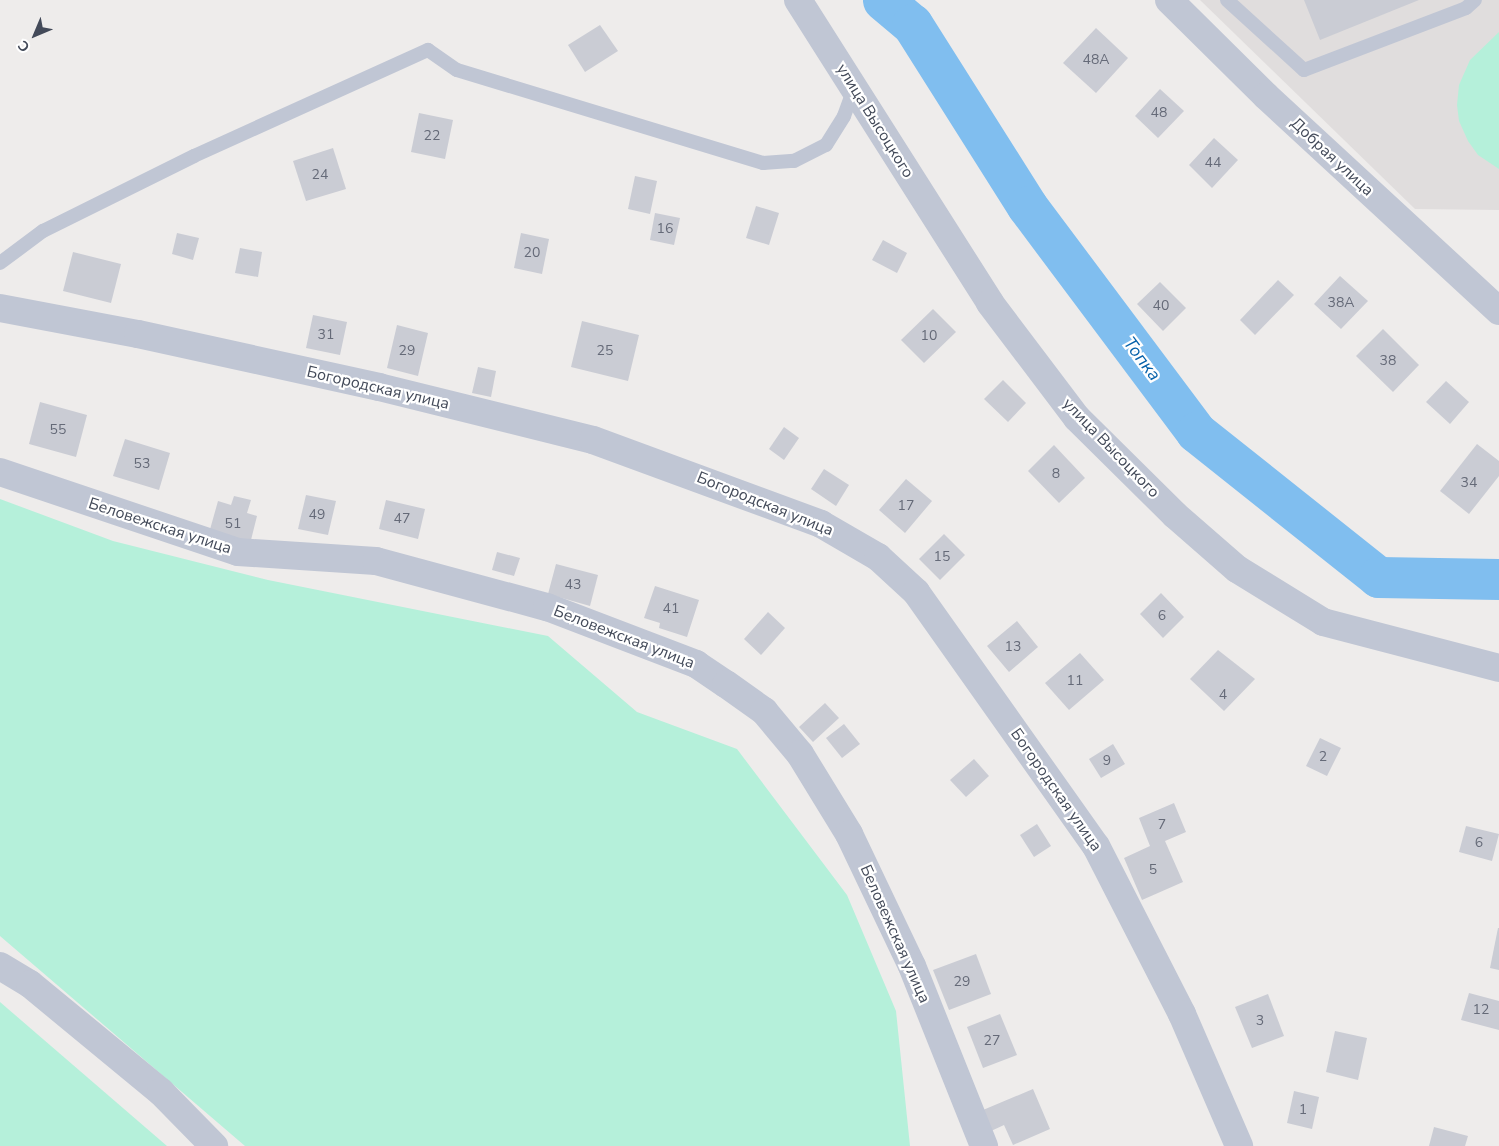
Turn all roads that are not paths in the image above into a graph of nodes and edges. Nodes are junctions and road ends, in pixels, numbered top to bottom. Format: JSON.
{"nodes":[{"id":1,"x":798,"y":0,"type":"edge"},
{"id":2,"x":1169,"y":0,"type":"edge"},
{"id":3,"x":1228,"y":0,"type":"edge"},
{"id":4,"x":1475,"y":0,"type":"edge"},
{"id":5,"x":854,"y":88,"type":"junction"},
{"id":6,"x":0,"y":263,"type":"edge"},
{"id":7,"x":0,"y":308,"type":"edge"},
{"id":8,"x":1499,"y":311,"type":"edge"},
{"id":9,"x":0,"y":472,"type":"edge"},
{"id":10,"x":1499,"y":668,"type":"edge"},
{"id":11,"x":0,"y":966,"type":"edge"},
{"id":12,"x":214,"y":1146,"type":"edge"},
{"id":13,"x":984,"y":1146,"type":"edge"},
{"id":14,"x":1239,"y":1146,"type":"edge"}],
"edges":[{"from":1,"to":5,"type":"street","name":"улица Высоцкого"},
{"from":2,"to":8,"type":"street","name":"Добрая улица"},
{"from":3,"to":4,"type":"lane"},
{"from":5,"to":6,"type":"lane"},
{"from":5,"to":10,"type":"street","name":"улица Высоцкого"},
{"from":7,"to":14,"type":"street","name":"Богородская улица"},
{"from":9,"to":13,"type":"street","name":"Беловежская улица"},
{"from":11,"to":12,"type":"street"}]}
